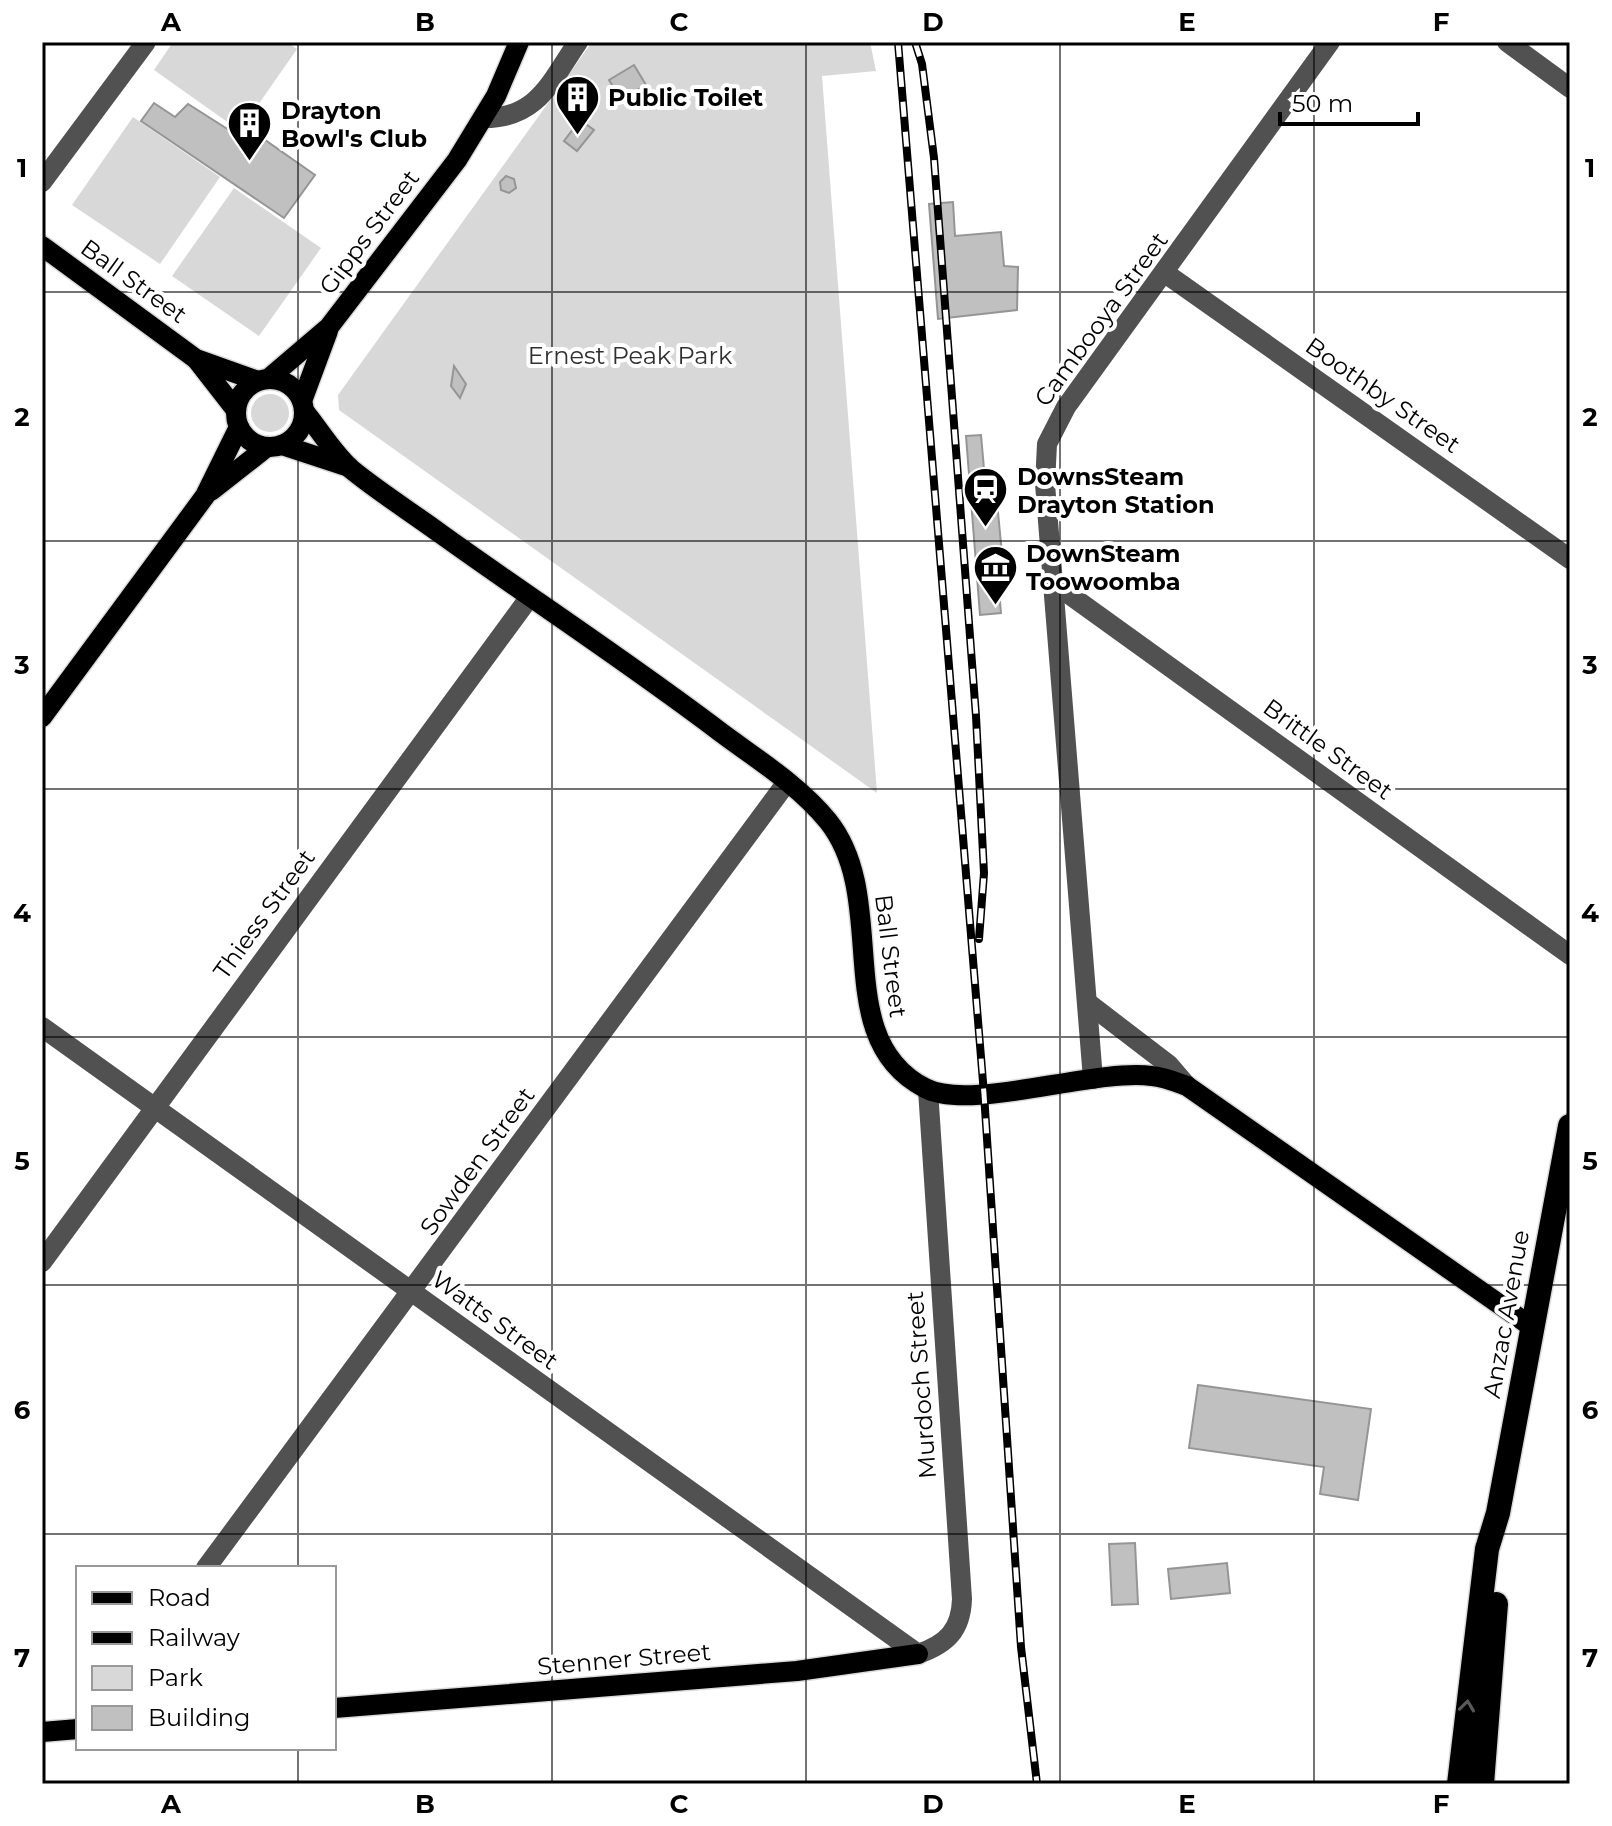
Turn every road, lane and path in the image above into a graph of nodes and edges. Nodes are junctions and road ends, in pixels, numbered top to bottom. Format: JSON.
{"nodes":[{"id":1,"x":146,"y":42,"type":"edge"},
{"id":2,"x":519,"y":42,"type":"edge"},
{"id":3,"x":578,"y":42,"type":"edge"},
{"id":4,"x":1330,"y":42,"type":"edge"},
{"id":5,"x":1507,"y":42,"type":"edge"},
{"id":6,"x":1570,"y":88,"type":"edge"},
{"id":7,"x":485,"y":118,"type":"junction"},
{"id":8,"x":42,"y":182,"type":"edge"},
{"id":9,"x":42,"y":246,"type":"edge"},
{"id":10,"x":1165,"y":273,"type":"junction"},
{"id":11,"x":329,"y":327,"type":"junction"},
{"id":12,"x":196,"y":359,"type":"junction"},
{"id":13,"x":263,"y":380,"type":"junction"},
{"id":14,"x":303,"y":406,"type":"junction"},
{"id":15,"x":238,"y":419,"type":"junction"},
{"id":16,"x":274,"y":446,"type":"junction"},
{"id":17,"x":349,"y":467,"type":"junction"},
{"id":18,"x":205,"y":496,"type":"junction"},
{"id":19,"x":1570,"y":559,"type":"edge"},
{"id":20,"x":1056,"y":585,"type":"junction"},
{"id":21,"x":529,"y":598,"type":"junction"},
{"id":22,"x":42,"y":717,"type":"edge"},
{"id":23,"x":787,"y":782,"type":"junction"},
{"id":24,"x":1570,"y":955,"type":"edge"},
{"id":25,"x":1088,"y":1003,"type":"junction"},
{"id":26,"x":42,"y":1027,"type":"edge"},
{"id":27,"x":1093,"y":1079,"type":"junction"},
{"id":28,"x":1187,"y":1086,"type":"junction"},
{"id":29,"x":928,"y":1090,"type":"junction"},
{"id":30,"x":154,"y":1108,"type":"junction"},
{"id":31,"x":1570,"y":1126,"type":"edge"},
{"id":32,"x":42,"y":1262,"type":"edge"},
{"id":33,"x":412,"y":1293,"type":"junction"},
{"id":34,"x":1532,"y":1327,"type":"junction"},
{"id":35,"x":1498,"y":1513,"type":"junction"},
{"id":36,"x":207,"y":1566,"type":"edge"},
{"id":37,"x":918,"y":1654,"type":"junction"},
{"id":38,"x":336,"y":1708,"type":"edge"},
{"id":39,"x":76,"y":1729,"type":"edge"},
{"id":40,"x":42,"y":1732,"type":"edge"},
{"id":41,"x":1459,"y":1784,"type":"edge"},
{"id":42,"x":1482,"y":1784,"type":"edge"}],
"edges":[{"from":1,"to":8,"type":"street"},
{"from":2,"to":7,"type":"main road","name":"Gipps Street"},
{"from":3,"to":7,"type":"street"},
{"from":4,"to":10,"type":"street","name":"Cambooya Street"},
{"from":5,"to":6,"type":"street"},
{"from":7,"to":11,"type":"main road","name":"Gipps Street"},
{"from":9,"to":12,"type":"main road","name":"Ball Street"},
{"from":10,"to":19,"type":"street","name":"Boothby Street"},
{"from":10,"to":20,"type":"street","name":"Cambooya Street"},
{"from":11,"to":13,"type":"main road","name":"Gipps Street"},
{"from":11,"to":14,"type":"main road","name":"Gipps Street"},
{"from":12,"to":13,"type":"main road","name":"Ball Street"},
{"from":12,"to":15,"type":"main road","name":"Ball Street"},
{"from":13,"to":14,"type":"main road"},
{"from":13,"to":15,"type":"main road"},
{"from":14,"to":16,"type":"main road"},
{"from":14,"to":17,"type":"main road","name":"Ball Street"},
{"from":15,"to":16,"type":"main road"},
{"from":15,"to":18,"type":"main road"},
{"from":16,"to":17,"type":"main road","name":"Ball Street"},
{"from":16,"to":18,"type":"main road"},
{"from":17,"to":21,"type":"main road","name":"Ball Street"},
{"from":18,"to":22,"type":"main road"},
{"from":20,"to":24,"type":"street","name":"Brittle Street"},
{"from":20,"to":25,"type":"street","name":"Cambooya Street"},
{"from":21,"to":23,"type":"main road","name":"Ball Street"},
{"from":21,"to":30,"type":"street","name":"Thiess Street"},
{"from":23,"to":29,"type":"main road","name":"Ball Street"},
{"from":23,"to":33,"type":"street","name":"Sowden Street"},
{"from":25,"to":27,"type":"street","name":"Cambooya Street"},
{"from":25,"to":28,"type":"street"},
{"from":26,"to":30,"type":"street","name":"Watts Street"},
{"from":27,"to":28,"type":"main road"},
{"from":27,"to":29,"type":"main road"},
{"from":28,"to":34,"type":"main road"},
{"from":29,"to":37,"type":"street","name":"Murdoch Street"},
{"from":30,"to":32,"type":"street","name":"Thiess Street"},
{"from":30,"to":33,"type":"street","name":"Watts Street"},
{"from":31,"to":34,"type":"highway","name":"Anzac Avenue"},
{"from":33,"to":36,"type":"street","name":"Sowden Street"},
{"from":33,"to":37,"type":"street","name":"Watts Street"},
{"from":34,"to":35,"type":"highway","name":"Anzac Avenue"},
{"from":41,"to":35,"type":"highway","name":"Anzac Avenue","one_way":true},
{"from":35,"to":42,"type":"highway","name":"Anzac Avenue"},
{"from":37,"to":38,"type":"main road","name":"Stenner Street"},
{"from":39,"to":40,"type":"main road"}]}
